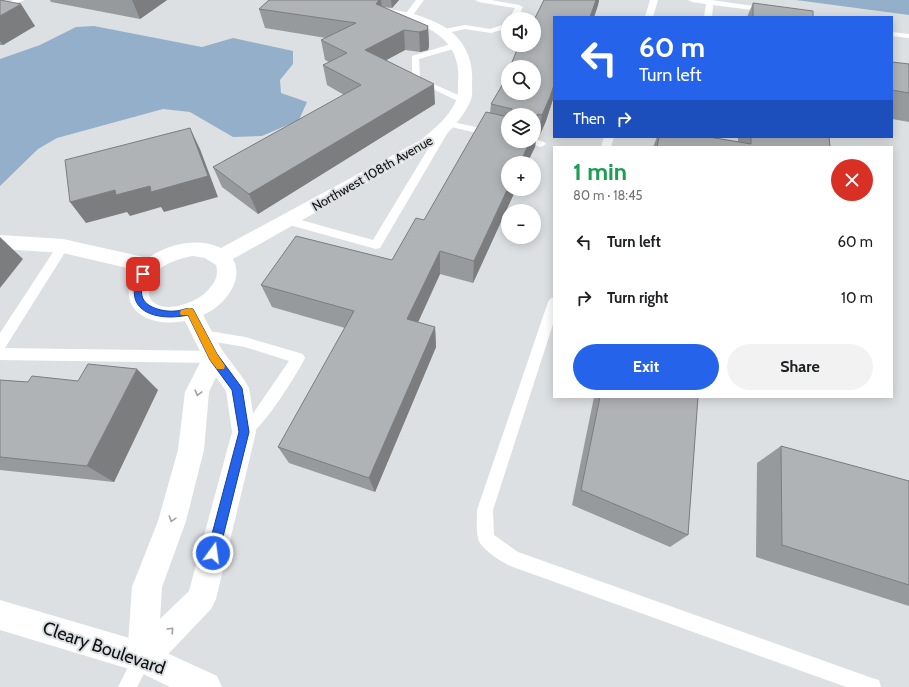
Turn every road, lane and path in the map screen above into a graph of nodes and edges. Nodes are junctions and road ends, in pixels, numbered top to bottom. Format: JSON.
{"nodes":[{"id":1,"x":21,"y":0,"type":"edge"},
{"id":2,"x":420,"y":0,"type":"edge"},
{"id":3,"x":479,"y":0,"type":"edge"},
{"id":4,"x":654,"y":0,"type":"edge"},
{"id":5,"x":692,"y":0,"type":"edge"},
{"id":6,"x":710,"y":2,"type":"junction"},
{"id":7,"x":0,"y":6,"type":"edge"},
{"id":8,"x":359,"y":8,"type":"edge"},
{"id":9,"x":516,"y":12,"type":"edge"},
{"id":10,"x":779,"y":12,"type":"edge"},
{"id":11,"x":649,"y":16,"type":"edge"},
{"id":12,"x":708,"y":16,"type":"edge"},
{"id":13,"x":406,"y":17,"type":"junction"},
{"id":14,"x":501,"y":27,"type":"edge"},
{"id":15,"x":444,"y":32,"type":"junction"},
{"id":16,"x":893,"y":34,"type":"edge"},
{"id":17,"x":909,"y":36,"type":"edge"},
{"id":18,"x":457,"y":46,"type":"junction"},
{"id":19,"x":464,"y":101,"type":"junction"},
{"id":20,"x":448,"y":124,"type":"junction"},
{"id":21,"x":501,"y":135,"type":"edge"},
{"id":22,"x":290,"y":220,"type":"junction"},
{"id":23,"x":0,"y":242,"type":"edge"},
{"id":24,"x":63,"y":246,"type":"junction"},
{"id":25,"x":221,"y":258,"type":"junction"},
{"id":26,"x":151,"y":266,"type":"junction"},
{"id":27,"x":553,"y":305,"type":"edge"},
{"id":28,"x":190,"y":311,"type":"junction"},
{"id":29,"x":0,"y":344,"type":"edge"},
{"id":30,"x":208,"y":346,"type":"junction"},
{"id":31,"x":0,"y":354,"type":"edge"},
{"id":32,"x":244,"y":432,"type":"junction"},
{"id":33,"x":0,"y":615,"type":"edge"},
{"id":34,"x":143,"y":658,"type":"junction"},
{"id":35,"x":127,"y":687,"type":"edge"},
{"id":36,"x":206,"y":687,"type":"edge"},
{"id":37,"x":872,"y":687,"type":"edge"}],
"edges":[{"from":1,"to":7,"type":"lane"},
{"from":2,"to":13,"type":"lane"},
{"from":3,"to":9,"type":"lane"},
{"from":4,"to":11,"type":"lane"},
{"from":5,"to":6,"type":"lane"},
{"from":6,"to":10,"type":"lane"},
{"from":6,"to":12,"type":"lane"},
{"from":8,"to":13,"type":"street","name":"Northwest 108th Avenue"},
{"from":13,"to":15,"type":"street","name":"Northwest 108th Avenue"},
{"from":14,"to":15,"type":"lane"},
{"from":15,"to":18,"type":"street","name":"Northwest 108th Avenue"},
{"from":16,"to":17,"type":"lane"},
{"from":18,"to":19,"type":"street","name":"Northwest 108th Avenue"},
{"from":18,"to":19,"type":"lane"},
{"from":19,"to":20,"type":"street","name":"Northwest 108th Avenue"},
{"from":20,"to":21,"type":"lane"},
{"from":20,"to":22,"type":"street","name":"Northwest 108th Avenue"},
{"from":20,"to":22,"type":"lane"},
{"from":22,"to":25,"type":"street","name":"Northwest 108th Avenue"},
{"from":23,"to":24,"type":"street"},
{"from":24,"to":26,"type":"street"},
{"from":24,"to":29,"type":"lane"},
{"from":25,"to":26,"type":"street"},
{"from":25,"to":28,"type":"street"},
{"from":26,"to":28,"type":"street"},
{"from":27,"to":37,"type":"lane"},
{"from":28,"to":30,"type":"street"},
{"from":30,"to":31,"type":"lane"},
{"from":30,"to":32,"type":"street"},
{"from":30,"to":32,"type":"lane"},
{"from":30,"to":34,"type":"street","one_way":true},
{"from":34,"to":32,"type":"street","one_way":true},
{"from":33,"to":34,"type":"street","name":"Cleary Boulevard"},
{"from":34,"to":35,"type":"lane"},
{"from":34,"to":36,"type":"street","name":"Cleary Boulevard"}]}
